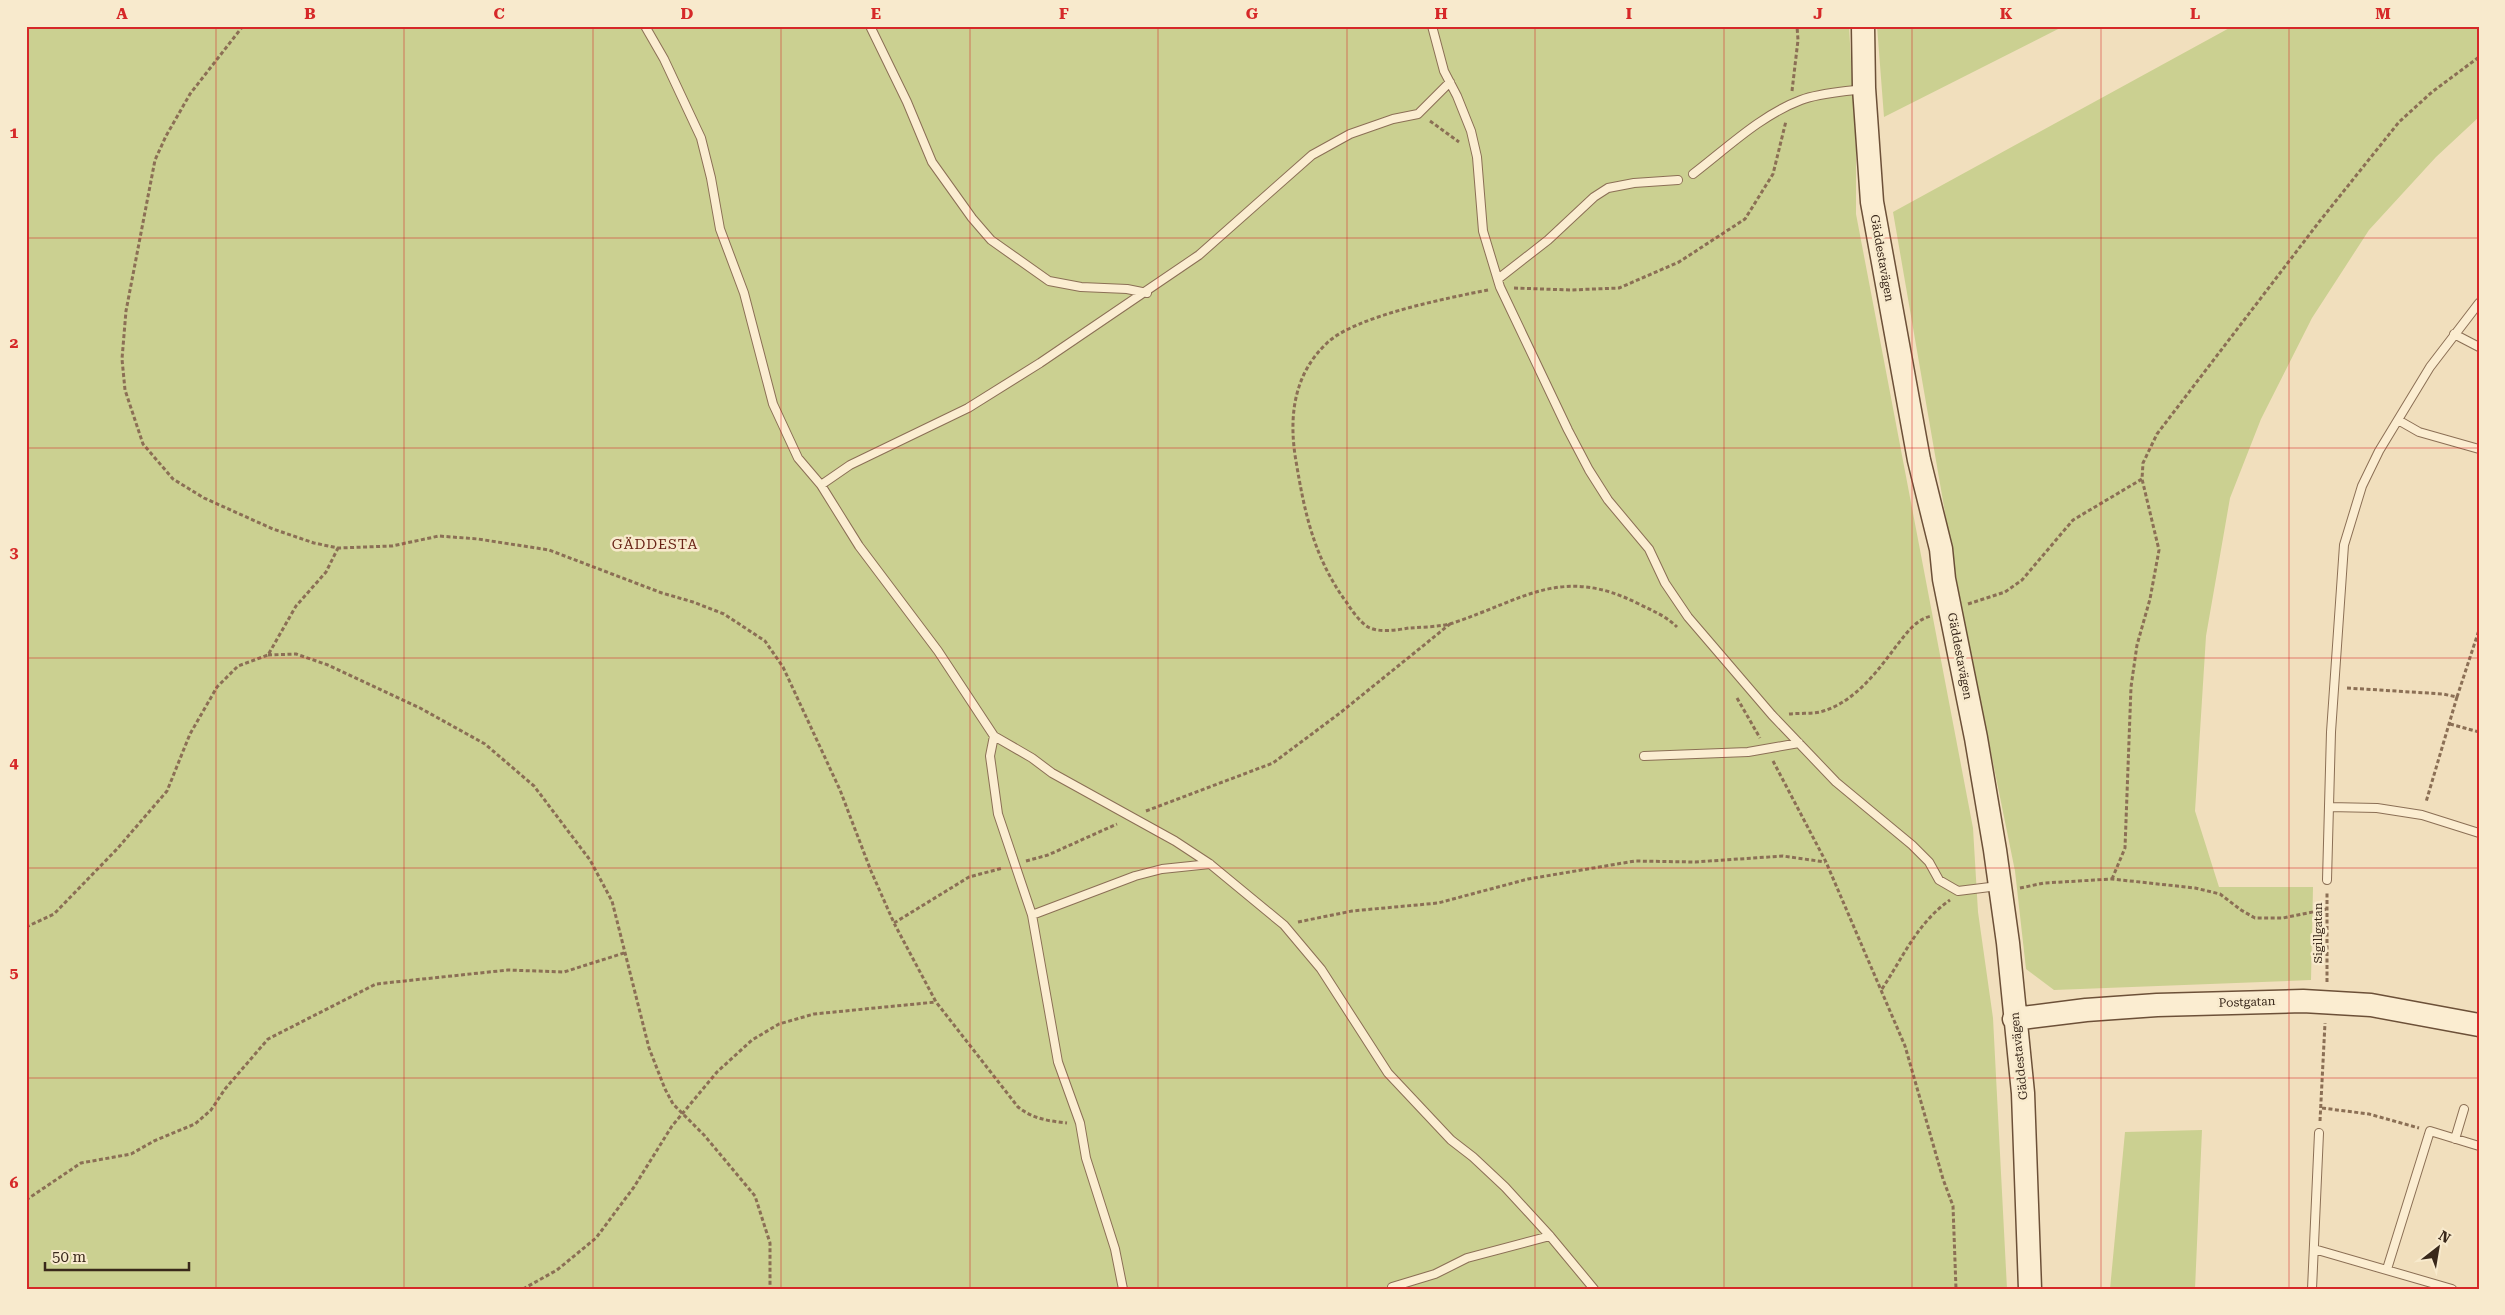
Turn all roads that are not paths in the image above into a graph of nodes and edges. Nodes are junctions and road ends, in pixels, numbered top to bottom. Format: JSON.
{"nodes":[{"id":1,"x":645,"y":26,"type":"edge"},
{"id":2,"x":870,"y":26,"type":"edge"},
{"id":3,"x":1432,"y":26,"type":"edge"},
{"id":4,"x":1862,"y":26,"type":"edge"},
{"id":5,"x":1450,"y":82,"type":"junction"},
{"id":6,"x":1864,"y":88,"type":"junction"},
{"id":7,"x":1693,"y":174,"type":"dead end"},
{"id":8,"x":1678,"y":180,"type":"dead end"},
{"id":9,"x":1498,"y":279,"type":"junction"},
{"id":10,"x":1147,"y":293,"type":"junction"},
{"id":11,"x":2479,"y":303,"type":"edge"},
{"id":12,"x":2454,"y":334,"type":"junction"},
{"id":13,"x":2479,"y":347,"type":"edge"},
{"id":14,"x":2398,"y":420,"type":"junction"},
{"id":15,"x":2479,"y":450,"type":"edge"},
{"id":16,"x":821,"y":485,"type":"junction"},
{"id":17,"x":994,"y":736,"type":"junction"},
{"id":18,"x":1799,"y":743,"type":"junction"},
{"id":19,"x":1644,"y":756,"type":"dead end"},
{"id":20,"x":2329,"y":807,"type":"junction"},
{"id":21,"x":2479,"y":833,"type":"edge"},
{"id":22,"x":1210,"y":864,"type":"junction"},
{"id":23,"x":2327,"y":880,"type":"road end"},
{"id":24,"x":1999,"y":886,"type":"junction"},
{"id":25,"x":1032,"y":915,"type":"junction"},
{"id":26,"x":2014,"y":1019,"type":"junction"},
{"id":27,"x":2479,"y":1026,"type":"edge"},
{"id":28,"x":2464,"y":1109,"type":"dead end"},
{"id":29,"x":2319,"y":1133,"type":"dead end"},
{"id":30,"x":2455,"y":1139,"type":"junction"},
{"id":31,"x":2479,"y":1146,"type":"edge"},
{"id":32,"x":1550,"y":1236,"type":"junction"},
{"id":33,"x":2314,"y":1249,"type":"junction"},
{"id":34,"x":2387,"y":1269,"type":"junction"},
{"id":35,"x":1392,"y":1287,"type":"dead end"},
{"id":36,"x":1123,"y":1289,"type":"edge"},
{"id":37,"x":1594,"y":1289,"type":"edge"},
{"id":38,"x":2030,"y":1289,"type":"edge"},
{"id":39,"x":2312,"y":1289,"type":"edge"},
{"id":40,"x":2452,"y":1289,"type":"edge"}],
"edges":[{"from":1,"to":16,"type":"lane"},
{"from":2,"to":10,"type":"lane"},
{"from":3,"to":5,"type":"lane"},
{"from":4,"to":6,"type":"street","name":"Gäddestavägen"},
{"from":5,"to":9,"type":"lane"},
{"from":5,"to":10,"type":"lane"},
{"from":6,"to":7,"type":"lane"},
{"from":6,"to":24,"type":"street","name":"Gäddestavägen"},
{"from":8,"to":9,"type":"lane"},
{"from":9,"to":18,"type":"lane"},
{"from":10,"to":16,"type":"lane"},
{"from":11,"to":12,"type":"lane"},
{"from":12,"to":13,"type":"lane"},
{"from":12,"to":14,"type":"lane"},
{"from":14,"to":15,"type":"lane"},
{"from":14,"to":20,"type":"lane"},
{"from":16,"to":17,"type":"lane"},
{"from":17,"to":22,"type":"lane"},
{"from":17,"to":25,"type":"lane"},
{"from":18,"to":19,"type":"lane"},
{"from":18,"to":24,"type":"lane"},
{"from":20,"to":21,"type":"lane"},
{"from":20,"to":23,"type":"lane"},
{"from":22,"to":25,"type":"lane"},
{"from":22,"to":32,"type":"lane"},
{"from":24,"to":26,"type":"street","name":"Gäddestavägen"},
{"from":25,"to":36,"type":"lane"},
{"from":26,"to":27,"type":"street","name":"Postgatan"},
{"from":26,"to":38,"type":"street","name":"Gäddestavägen"},
{"from":28,"to":30,"type":"lane"},
{"from":29,"to":33,"type":"lane"},
{"from":30,"to":31,"type":"lane"},
{"from":30,"to":34,"type":"lane"},
{"from":32,"to":35,"type":"lane"},
{"from":32,"to":37,"type":"lane"},
{"from":33,"to":34,"type":"lane"},
{"from":33,"to":39,"type":"lane"},
{"from":34,"to":40,"type":"lane"}]}
